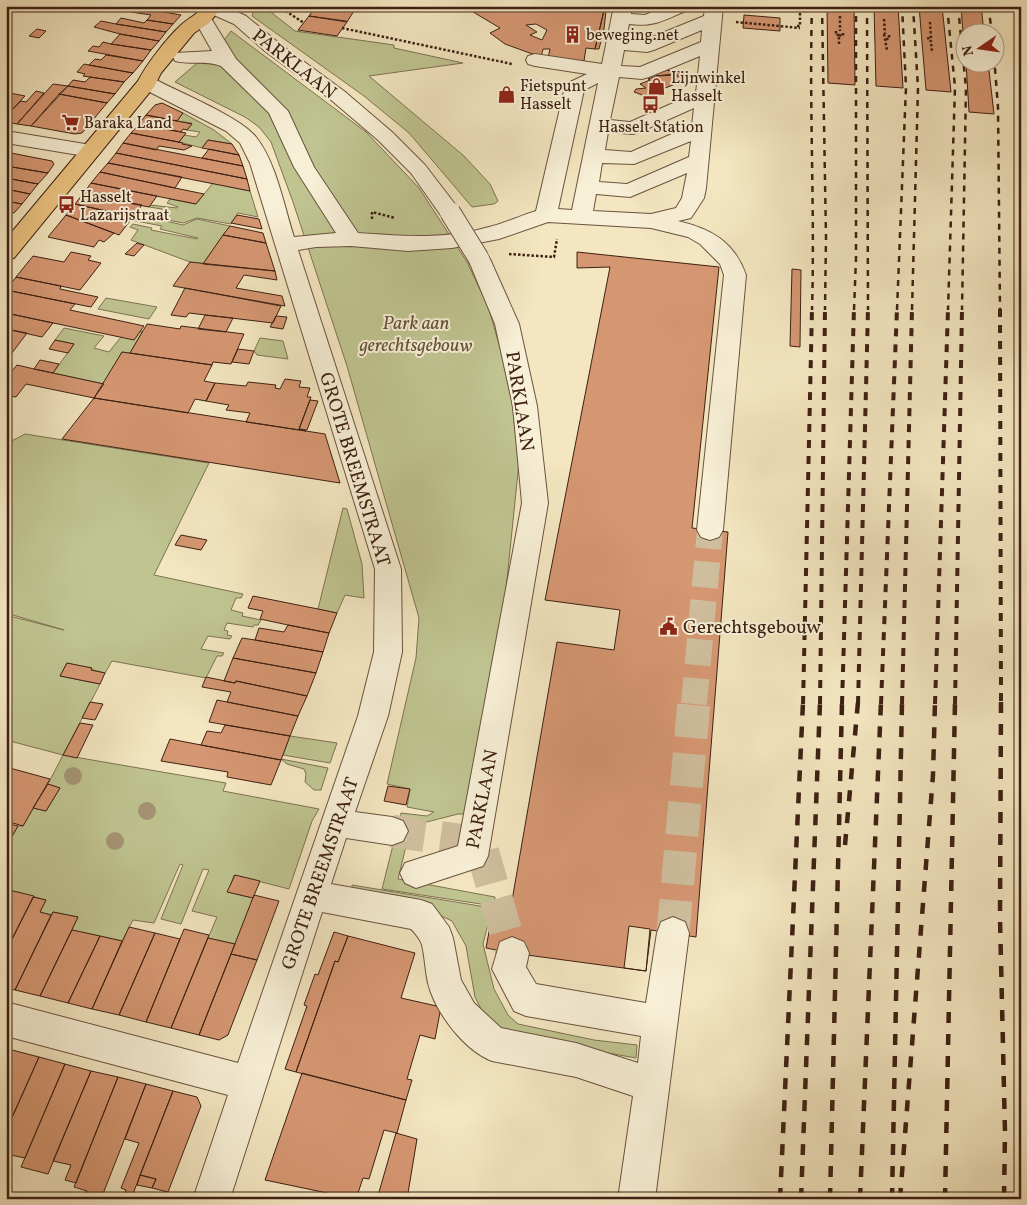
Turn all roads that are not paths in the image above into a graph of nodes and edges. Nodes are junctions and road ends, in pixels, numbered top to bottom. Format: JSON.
{"nodes":[{"id":1,"x":655,"y":6,"type":"edge"},
{"id":2,"x":682,"y":6,"type":"edge"},
{"id":3,"x":210,"y":11,"type":"edge"},
{"id":4,"x":712,"y":21,"type":"edge"},
{"id":5,"x":618,"y":33,"type":"edge"},
{"id":6,"x":182,"y":57,"type":"junction"},
{"id":7,"x":535,"y":60,"type":"dead end"},
{"id":8,"x":228,"y":62,"type":"junction"},
{"id":9,"x":147,"y":83,"type":"junction"},
{"id":10,"x":703,"y":120,"type":"junction"},
{"id":11,"x":6,"y":138,"type":"edge"},
{"id":12,"x":595,"y":148,"type":"junction"},
{"id":13,"x":91,"y":151,"type":"junction"},
{"id":14,"x":581,"y":218,"type":"junction"},
{"id":15,"x":651,"y":221,"type":"junction"},
{"id":16,"x":552,"y":223,"type":"junction"},
{"id":17,"x":351,"y":239,"type":"junction"},
{"id":18,"x":285,"y":245,"type":"junction"},
{"id":19,"x":6,"y":253,"type":"edge"},
{"id":20,"x":710,"y":530,"type":"tunnel mouth"},
{"id":21,"x":336,"y":823,"type":"junction"},
{"id":22,"x":392,"y":831,"type":"tunnel mouth"},
{"id":23,"x":416,"y":873,"type":"dead end"},
{"id":24,"x":311,"y":895,"type":"junction"},
{"id":25,"x":673,"y":933,"type":"tunnel mouth"},
{"id":26,"x":512,"y":953,"type":"tunnel mouth"},
{"id":27,"x":6,"y":1018,"type":"edge"},
{"id":28,"x":661,"y":1023,"type":"junction"},
{"id":29,"x":248,"y":1083,"type":"junction"},
{"id":30,"x":652,"y":1085,"type":"junction"},
{"id":31,"x":211,"y":1199,"type":"edge"},
{"id":32,"x":636,"y":1199,"type":"edge"}],
"edges":[{"from":1,"to":5,"type":"street"},
{"from":2,"to":5,"type":"street"},
{"from":3,"to":6,"type":"main road"},
{"from":3,"to":8,"type":"street"},
{"from":3,"to":9,"type":"main road"},
{"from":3,"to":23,"type":"street","name":"PARKLAAN","bridge":true},
{"from":4,"to":5,"type":"street"},
{"from":4,"to":5,"type":"street"},
{"from":4,"to":10,"type":"street"},
{"from":5,"to":7,"type":"street"},
{"from":5,"to":12,"type":"street"},
{"from":5,"to":16,"type":"street"},
{"from":6,"to":8,"type":"street"},
{"from":6,"to":9,"type":"main road"},
{"from":8,"to":17,"type":"street"},
{"from":9,"to":13,"type":"main road"},
{"from":9,"to":18,"type":"street","name":"GROTE BREEMSTRAAT"},
{"from":10,"to":12,"type":"street"},
{"from":10,"to":12,"type":"street"},
{"from":10,"to":12,"type":"street"},
{"from":10,"to":15,"type":"street"},
{"from":11,"to":13,"type":"street"},
{"from":12,"to":14,"type":"street"},
{"from":13,"to":19,"type":"main road"},
{"from":14,"to":15,"type":"street"},
{"from":14,"to":16,"type":"street"},
{"from":15,"to":20,"type":"street"},
{"from":16,"to":17,"type":"street"},
{"from":17,"to":18,"type":"street"},
{"from":18,"to":21,"type":"street","name":"GROTE BREEMSTRAAT"},
{"from":21,"to":22,"type":"street"},
{"from":21,"to":24,"type":"street","name":"GROTE BREEMSTRAAT"},
{"from":24,"to":29,"type":"street","name":"GROTE BREEMSTRAAT"},
{"from":24,"to":30,"type":"street"},
{"from":25,"to":28,"type":"street"},
{"from":26,"to":28,"type":"street"},
{"from":27,"to":29,"type":"street"},
{"from":28,"to":30,"type":"street"},
{"from":29,"to":31,"type":"street","name":"GROTE BREEMSTRAAT"},
{"from":30,"to":32,"type":"street"}]}
